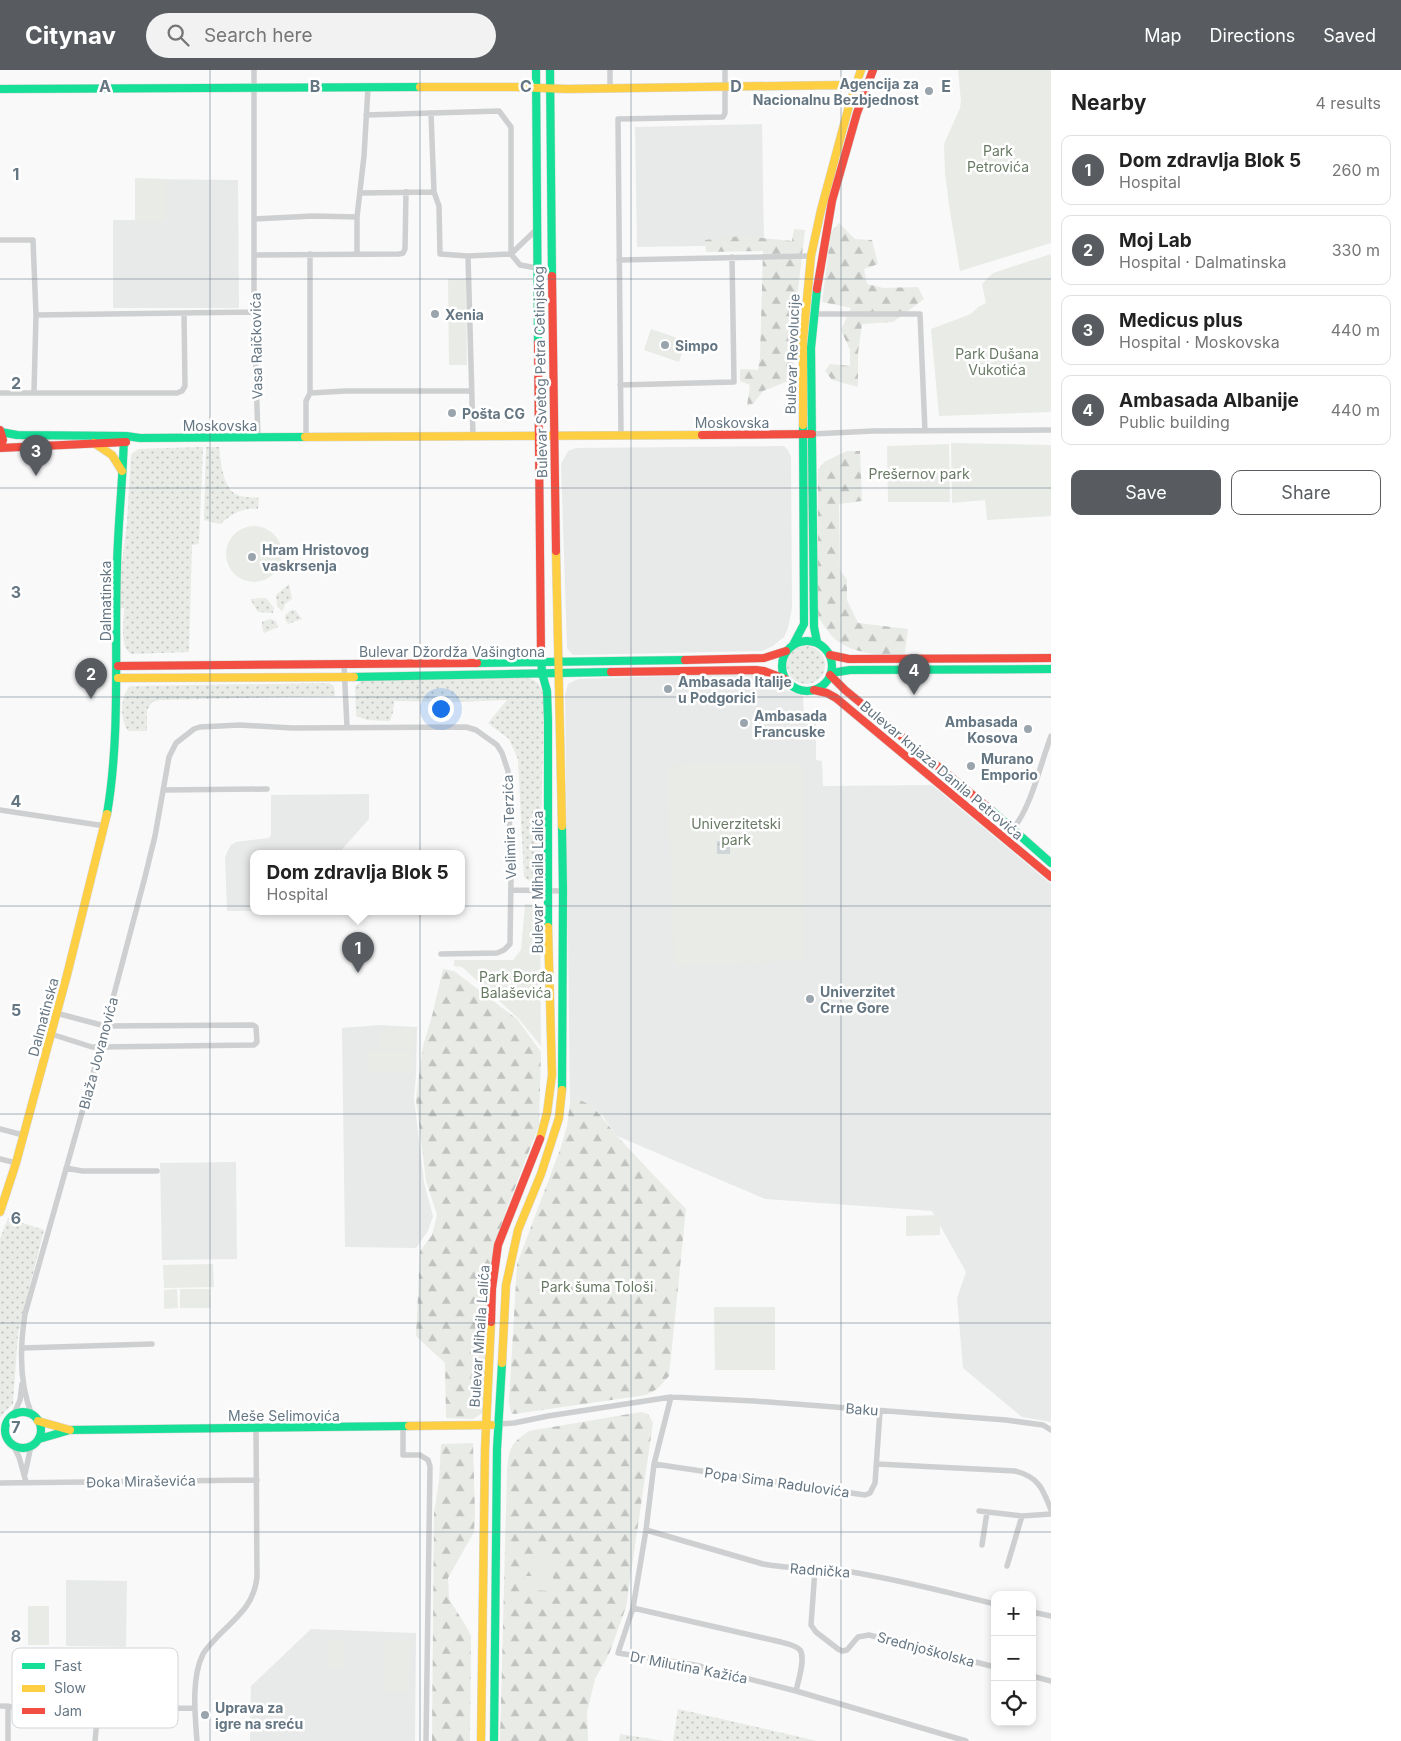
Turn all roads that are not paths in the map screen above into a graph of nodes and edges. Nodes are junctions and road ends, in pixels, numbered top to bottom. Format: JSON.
{"nodes":[{"id":1,"x":254,"y":70,"type":"edge"},
{"id":2,"x":536,"y":70,"type":"edge"},
{"id":3,"x":550,"y":70,"type":"edge"},
{"id":4,"x":610,"y":70,"type":"edge"},
{"id":5,"x":726,"y":70,"type":"edge"},
{"id":6,"x":862,"y":70,"type":"edge"},
{"id":7,"x":873,"y":70,"type":"edge"},
{"id":8,"x":855,"y":86,"type":"junction"},
{"id":9,"x":725,"y":87,"type":"junction"},
{"id":10,"x":254,"y":88,"type":"junction"},
{"id":11,"x":368,"y":88,"type":"junction"},
{"id":12,"x":536,"y":88,"type":"junction"},
{"id":13,"x":549,"y":88,"type":"junction"},
{"id":14,"x":610,"y":88,"type":"junction"},
{"id":15,"x":865,"y":88,"type":"junction"},
{"id":16,"x":0,"y":90,"type":"edge"},
{"id":17,"x":430,"y":113,"type":"junction"},
{"id":18,"x":366,"y":115,"type":"junction"},
{"id":19,"x":406,"y":192,"type":"junction"},
{"id":20,"x":434,"y":192,"type":"junction"},
{"id":21,"x":360,"y":193,"type":"junction"},
{"id":22,"x":357,"y":217,"type":"junction"},
{"id":23,"x":254,"y":219,"type":"junction"},
{"id":24,"x":538,"y":228,"type":"junction"},
{"id":25,"x":0,"y":240,"type":"edge"},
{"id":26,"x":255,"y":254,"type":"junction"},
{"id":27,"x":310,"y":254,"type":"junction"},
{"id":28,"x":357,"y":254,"type":"junction"},
{"id":29,"x":511,"y":254,"type":"junction"},
{"id":30,"x":468,"y":256,"type":"junction"},
{"id":31,"x":811,"y":256,"type":"junction"},
{"id":32,"x":732,"y":257,"type":"junction"},
{"id":33,"x":619,"y":260,"type":"junction"},
{"id":34,"x":537,"y":268,"type":"junction"},
{"id":35,"x":254,"y":312,"type":"junction"},
{"id":36,"x":184,"y":314,"type":"junction"},
{"id":37,"x":814,"y":314,"type":"junction"},
{"id":38,"x":36,"y":315,"type":"junction"},
{"id":39,"x":620,"y":385,"type":"junction"},
{"id":40,"x":471,"y":391,"type":"junction"},
{"id":41,"x":34,"y":392,"type":"junction"},
{"id":42,"x":0,"y":393,"type":"edge"},
{"id":43,"x":310,"y":393,"type":"junction"},
{"id":44,"x":1051,"y":430,"type":"edge"},
{"id":45,"x":1,"y":431,"type":"edge"},
{"id":46,"x":925,"y":431,"type":"junction"},
{"id":47,"x":802,"y":434,"type":"junction"},
{"id":48,"x":812,"y":434,"type":"junction"},
{"id":49,"x":539,"y":435,"type":"junction"},
{"id":50,"x":553,"y":435,"type":"junction"},
{"id":51,"x":620,"y":435,"type":"junction"},
{"id":52,"x":306,"y":436,"type":"junction"},
{"id":53,"x":473,"y":436,"type":"junction"},
{"id":54,"x":258,"y":438,"type":"junction"},
{"id":55,"x":124,"y":439,"type":"junction"},
{"id":56,"x":94,"y":443,"type":"junction"},
{"id":57,"x":0,"y":448,"type":"edge"},
{"id":58,"x":123,"y":474,"type":"junction"},
{"id":59,"x":817,"y":642,"type":"junction"},
{"id":60,"x":794,"y":643,"type":"junction"},
{"id":61,"x":786,"y":651,"type":"junction"},
{"id":62,"x":830,"y":655,"type":"junction"},
{"id":63,"x":1051,"y":658,"type":"edge"},
{"id":64,"x":542,"y":663,"type":"junction"},
{"id":65,"x":558,"y":663,"type":"junction"},
{"id":66,"x":344,"y":664,"type":"junction"},
{"id":67,"x":118,"y":666,"type":"junction"},
{"id":68,"x":1051,"y":668,"type":"edge"},
{"id":69,"x":542,"y":673,"type":"junction"},
{"id":70,"x":557,"y":673,"type":"junction"},
{"id":71,"x":831,"y":674,"type":"junction"},
{"id":72,"x":344,"y":677,"type":"junction"},
{"id":73,"x":118,"y":678,"type":"junction"},
{"id":74,"x":785,"y":680,"type":"junction"},
{"id":75,"x":814,"y":690,"type":"junction"},
{"id":76,"x":347,"y":727,"type":"junction"},
{"id":77,"x":189,"y":732,"type":"joint"},
{"id":78,"x":1051,"y":738,"type":"edge"},
{"id":79,"x":267,"y":789,"type":"dead end"},
{"id":80,"x":164,"y":790,"type":"junction"},
{"id":81,"x":0,"y":810,"type":"edge"},
{"id":82,"x":105,"y":826,"type":"junction"},
{"id":83,"x":1013,"y":829,"type":"junction"},
{"id":84,"x":1051,"y":863,"type":"edge"},
{"id":85,"x":1051,"y":877,"type":"edge"},
{"id":86,"x":511,"y":890,"type":"junction"},
{"id":87,"x":548,"y":891,"type":"junction"},
{"id":88,"x":563,"y":891,"type":"junction"},
{"id":89,"x":441,"y":954,"type":"dead end"},
{"id":90,"x":56,"y":1013,"type":"junction"},
{"id":91,"x":105,"y":1026,"type":"junction"},
{"id":92,"x":51,"y":1034,"type":"junction"},
{"id":93,"x":100,"y":1047,"type":"junction"},
{"id":94,"x":0,"y":1129,"type":"edge"},
{"id":95,"x":24,"y":1135,"type":"junction"},
{"id":96,"x":0,"y":1159,"type":"edge"},
{"id":97,"x":16,"y":1163,"type":"junction"},
{"id":98,"x":66,"y":1168,"type":"junction"},
{"id":99,"x":157,"y":1171,"type":"dead end"},
{"id":100,"x":0,"y":1212,"type":"edge"},
{"id":101,"x":152,"y":1344,"type":"dead end"},
{"id":102,"x":22,"y":1348,"type":"junction"},
{"id":103,"x":23,"y":1380,"type":"junction"},
{"id":104,"x":671,"y":1397,"type":"junction"},
{"id":105,"x":880,"y":1411,"type":"junction"},
{"id":106,"x":32,"y":1415,"type":"junction"},
{"id":107,"x":13,"y":1416,"type":"junction"},
{"id":108,"x":38,"y":1421,"type":"junction"},
{"id":109,"x":498,"y":1424,"type":"junction"},
{"id":110,"x":3,"y":1425,"type":"edge"},
{"id":111,"x":486,"y":1425,"type":"junction"},
{"id":112,"x":403,"y":1426,"type":"junction"},
{"id":113,"x":256,"y":1428,"type":"junction"},
{"id":114,"x":70,"y":1430,"type":"junction"},
{"id":115,"x":1051,"y":1430,"type":"edge"},
{"id":116,"x":3,"y":1437,"type":"edge"},
{"id":117,"x":39,"y":1439,"type":"junction"},
{"id":118,"x":13,"y":1445,"type":"junction"},
{"id":119,"x":31,"y":1446,"type":"junction"},
{"id":120,"x":654,"y":1464,"type":"junction"},
{"id":121,"x":877,"y":1464,"type":"junction"},
{"id":122,"x":26,"y":1479,"type":"junction"},
{"id":123,"x":257,"y":1480,"type":"junction"},
{"id":124,"x":0,"y":1483,"type":"edge"},
{"id":125,"x":1051,"y":1510,"type":"edge"},
{"id":126,"x":980,"y":1511,"type":"dead end"},
{"id":127,"x":987,"y":1512,"type":"junction"},
{"id":128,"x":1051,"y":1514,"type":"edge"},
{"id":129,"x":1022,"y":1516,"type":"junction"},
{"id":130,"x":646,"y":1530,"type":"junction"},
{"id":131,"x":982,"y":1545,"type":"dead end"},
{"id":132,"x":1007,"y":1566,"type":"dead end"},
{"id":133,"x":815,"y":1569,"type":"junction"},
{"id":134,"x":991,"y":1603,"type":"edge"},
{"id":135,"x":633,"y":1608,"type":"junction"},
{"id":136,"x":1036,"y":1613,"type":"edge"},
{"id":137,"x":1051,"y":1616,"type":"edge"},
{"id":138,"x":991,"y":1666,"type":"edge"},
{"id":139,"x":1036,"y":1677,"type":"edge"},
{"id":140,"x":1051,"y":1681,"type":"edge"},
{"id":141,"x":796,"y":1690,"type":"junction"},
{"id":142,"x":0,"y":1706,"type":"edge"},
{"id":143,"x":8,"y":1706,"type":"junction"},
{"id":144,"x":12,"y":1706,"type":"edge"},
{"id":145,"x":178,"y":1708,"type":"edge"},
{"id":146,"x":195,"y":1708,"type":"junction"},
{"id":147,"x":96,"y":1728,"type":"edge"},
{"id":148,"x":8,"y":1741,"type":"edge"},
{"id":149,"x":95,"y":1741,"type":"edge"},
{"id":150,"x":197,"y":1741,"type":"edge"},
{"id":151,"x":426,"y":1741,"type":"edge"},
{"id":152,"x":481,"y":1741,"type":"edge"},
{"id":153,"x":494,"y":1741,"type":"edge"},
{"id":154,"x":966,"y":1741,"type":"edge"}],
"edges":[{"from":1,"to":10,"type":"street","name":"Vasa Raičkovića"},
{"from":2,"to":12,"type":"main road","name":"Bulevar Svetog Petra Cetinjskog"},
{"from":3,"to":13,"type":"main road","name":"Bulevar Svetog Petra Cetinjskog"},
{"from":4,"to":14,"type":"street"},
{"from":5,"to":9,"type":"street"},
{"from":6,"to":8,"type":"main road","name":"Bulevar Revolucije"},
{"from":7,"to":15,"type":"main road","name":"Bulevar Revolucije"},
{"from":8,"to":9,"type":"main road"},
{"from":8,"to":15,"type":"main road"},
{"from":8,"to":31,"type":"main road","name":"Bulevar Revolucije"},
{"from":9,"to":14,"type":"main road"},
{"from":9,"to":33,"type":"street"},
{"from":10,"to":11,"type":"main road"},
{"from":10,"to":16,"type":"main road"},
{"from":10,"to":23,"type":"street","name":"Vasa Raičkovića"},
{"from":11,"to":12,"type":"main road"},
{"from":11,"to":18,"type":"street"},
{"from":12,"to":13,"type":"main road"},
{"from":12,"to":24,"type":"main road","name":"Bulevar Svetog Petra Cetinjskog"},
{"from":13,"to":14,"type":"main road"},
{"from":13,"to":50,"type":"main road","name":"Bulevar Svetog Petra Cetinjskog"},
{"from":15,"to":37,"type":"main road","name":"Bulevar Revolucije"},
{"from":17,"to":18,"type":"street"},
{"from":17,"to":20,"type":"street"},
{"from":17,"to":29,"type":"street"},
{"from":18,"to":21,"type":"street"},
{"from":19,"to":20,"type":"street"},
{"from":19,"to":21,"type":"street"},
{"from":19,"to":28,"type":"street"},
{"from":20,"to":30,"type":"street"},
{"from":21,"to":22,"type":"street"},
{"from":22,"to":23,"type":"street"},
{"from":22,"to":28,"type":"street"},
{"from":23,"to":26,"type":"street","name":"Vasa Raičkovića"},
{"from":24,"to":29,"type":"street"},
{"from":24,"to":34,"type":"main road","name":"Bulevar Svetog Petra Cetinjskog"},
{"from":25,"to":38,"type":"street"},
{"from":26,"to":27,"type":"street"},
{"from":26,"to":35,"type":"street","name":"Vasa Raičkovića"},
{"from":27,"to":28,"type":"street"},
{"from":27,"to":43,"type":"street"},
{"from":29,"to":30,"type":"street"},
{"from":29,"to":34,"type":"street"},
{"from":30,"to":40,"type":"street"},
{"from":31,"to":32,"type":"street"},
{"from":31,"to":47,"type":"main road","name":"Bulevar Revolucije"},
{"from":32,"to":33,"type":"street"},
{"from":32,"to":39,"type":"street"},
{"from":33,"to":39,"type":"street"},
{"from":34,"to":49,"type":"main road","name":"Bulevar Svetog Petra Cetinjskog"},
{"from":35,"to":36,"type":"street"},
{"from":35,"to":54,"type":"street","name":"Vasa Raičkovića"},
{"from":36,"to":38,"type":"street"},
{"from":36,"to":41,"type":"street"},
{"from":37,"to":46,"type":"street"},
{"from":37,"to":48,"type":"main road","name":"Bulevar Revolucije"},
{"from":38,"to":41,"type":"street"},
{"from":39,"to":51,"type":"street"},
{"from":40,"to":43,"type":"street"},
{"from":40,"to":53,"type":"street"},
{"from":41,"to":42,"type":"street"},
{"from":43,"to":52,"type":"street"},
{"from":44,"to":46,"type":"street","name":"Moskovska"},
{"from":45,"to":55,"type":"main road","name":"Moskovska"},
{"from":45,"to":57,"type":"main road"},
{"from":46,"to":48,"type":"street","name":"Moskovska"},
{"from":47,"to":48,"type":"main road","name":"Moskovska"},
{"from":47,"to":51,"type":"main road","name":"Moskovska"},
{"from":47,"to":60,"type":"main road","name":"Bulevar Revolucije"},
{"from":48,"to":59,"type":"main road","name":"Bulevar Revolucije"},
{"from":49,"to":50,"type":"main road","name":"Moskovska"},
{"from":49,"to":53,"type":"main road","name":"Moskovska"},
{"from":49,"to":64,"type":"main road","name":"Bulevar Svetog Petra Cetinjskog"},
{"from":50,"to":51,"type":"main road","name":"Moskovska"},
{"from":50,"to":65,"type":"main road","name":"Bulevar Svetog Petra Cetinjskog"},
{"from":52,"to":53,"type":"main road","name":"Moskovska"},
{"from":52,"to":54,"type":"main road","name":"Moskovska"},
{"from":54,"to":55,"type":"main road","name":"Moskovska"},
{"from":55,"to":56,"type":"main road","name":"Moskovska"},
{"from":55,"to":58,"type":"main road","name":"Dalmatinska"},
{"from":56,"to":57,"type":"main road","name":"Moskovska"},
{"from":56,"to":58,"type":"main road"},
{"from":58,"to":67,"type":"main road","name":"Dalmatinska"},
{"from":59,"to":60,"type":"main road"},
{"from":59,"to":62,"type":"main road"},
{"from":60,"to":61,"type":"main road"},
{"from":61,"to":65,"type":"main road","name":"Bulevar Džordža Vašingtona"},
{"from":61,"to":74,"type":"main road"},
{"from":62,"to":63,"type":"main road"},
{"from":62,"to":71,"type":"main road"},
{"from":64,"to":65,"type":"main road","name":"Bulevar Džordža Vašingtona"},
{"from":64,"to":66,"type":"main road","name":"Bulevar Džordža Vašingtona"},
{"from":64,"to":69,"type":"main road","name":"Bulevar Svetog Petra Cetinjskog"},
{"from":65,"to":70,"type":"main road","name":"Bulevar Svetog Petra Cetinjskog"},
{"from":66,"to":67,"type":"main road","name":"Bulevar Džordža Vašingtona"},
{"from":66,"to":72,"type":"street"},
{"from":67,"to":73,"type":"main road","name":"Dalmatinska"},
{"from":68,"to":71,"type":"main road"},
{"from":69,"to":70,"type":"main road","name":"Bulevar Džordža Vašingtona"},
{"from":69,"to":72,"type":"main road","name":"Bulevar Džordža Vašingtona"},
{"from":69,"to":87,"type":"main road","name":"Bulevar Mihaila Lalića"},
{"from":70,"to":74,"type":"main road","name":"Bulevar Džordža Vašingtona"},
{"from":70,"to":88,"type":"main road","name":"Bulevar Mihaila Lalića"},
{"from":71,"to":75,"type":"main road"},
{"from":71,"to":83,"type":"main road","name":"Bulevar knjaza Danila Petrovića"},
{"from":72,"to":73,"type":"main road","name":"Bulevar Džordža Vašingtona"},
{"from":72,"to":76,"type":"street"},
{"from":73,"to":82,"type":"main road","name":"Dalmatinska"},
{"from":74,"to":75,"type":"main road"},
{"from":75,"to":85,"type":"main road","name":"Bulevar knjaza Danila Petrovića"},
{"from":76,"to":77,"type":"street","name":"Velimira Terzića"},
{"from":76,"to":86,"type":"street","name":"Velimira Terzića"},
{"from":77,"to":80,"type":"street","name":"Blaža Jovanovića"},
{"from":78,"to":83,"type":"street"},
{"from":79,"to":80,"type":"street"},
{"from":80,"to":91,"type":"street","name":"Blaža Jovanovića"},
{"from":81,"to":82,"type":"street"},
{"from":82,"to":90,"type":"main road","name":"Dalmatinska"},
{"from":83,"to":84,"type":"main road","name":"Bulevar knjaza Danila Petrovića"},
{"from":86,"to":87,"type":"street"},
{"from":86,"to":89,"type":"street","name":"Velimira Terzića"},
{"from":87,"to":88,"type":"street"},
{"from":87,"to":111,"type":"main road","name":"Bulevar Mihaila Lalića"},
{"from":88,"to":109,"type":"main road","name":"Bulevar Mihaila Lalića"},
{"from":90,"to":91,"type":"street"},
{"from":90,"to":92,"type":"main road","name":"Dalmatinska"},
{"from":91,"to":93,"type":"street","name":"Blaža Jovanovića"},
{"from":91,"to":93,"type":"street"},
{"from":92,"to":93,"type":"street"},
{"from":92,"to":95,"type":"main road","name":"Dalmatinska"},
{"from":93,"to":98,"type":"street","name":"Blaža Jovanovića"},
{"from":94,"to":95,"type":"street"},
{"from":95,"to":97,"type":"main road","name":"Dalmatinska"},
{"from":96,"to":97,"type":"street"},
{"from":97,"to":100,"type":"main road","name":"Dalmatinska"},
{"from":98,"to":99,"type":"street"},
{"from":98,"to":102,"type":"street","name":"Blaža Jovanovića"},
{"from":101,"to":102,"type":"street"},
{"from":102,"to":103,"type":"street","name":"Blaža Jovanovića"},
{"from":103,"to":106,"type":"street","name":"Blaža Jovanovića"},
{"from":103,"to":107,"type":"street","name":"Blaža Jovanovića"},
{"from":104,"to":105,"type":"street","name":"Baku"},
{"from":104,"to":109,"type":"street","name":"Baku"},
{"from":104,"to":120,"type":"street","name":"Dr Milutina Kažića"},
{"from":105,"to":115,"type":"street","name":"Baku"},
{"from":105,"to":121,"type":"street","name":"Popa Sima Radulovića"},
{"from":106,"to":107,"type":"main road"},
{"from":106,"to":108,"type":"main road"},
{"from":107,"to":110,"type":"main road"},
{"from":108,"to":114,"type":"main road","name":"Meše Selimovića"},
{"from":108,"to":117,"type":"main road"},
{"from":109,"to":111,"type":"main road","name":"Meše Selimovića"},
{"from":109,"to":153,"type":"main road","name":"Bulevar Mihaila Lalića"},
{"from":110,"to":116,"type":"main road"},
{"from":111,"to":112,"type":"main road","name":"Meše Selimovića"},
{"from":111,"to":152,"type":"main road","name":"Bulevar Mihaila Lalića"},
{"from":112,"to":113,"type":"main road","name":"Meše Selimovića"},
{"from":112,"to":151,"type":"street"},
{"from":113,"to":114,"type":"main road","name":"Meše Selimovića"},
{"from":113,"to":123,"type":"street"},
{"from":114,"to":117,"type":"main road","name":"Meše Selimovića"},
{"from":116,"to":118,"type":"main road"},
{"from":117,"to":119,"type":"main road"},
{"from":118,"to":119,"type":"main road"},
{"from":118,"to":122,"type":"street"},
{"from":119,"to":122,"type":"street"},
{"from":120,"to":121,"type":"street","name":"Popa Sima Radulovića"},
{"from":120,"to":130,"type":"street","name":"Dr Milutina Kažića"},
{"from":121,"to":125,"type":"street"},
{"from":122,"to":123,"type":"street","name":"Đoka Miraševića"},
{"from":122,"to":124,"type":"street","name":"Đoka Miraševića"},
{"from":123,"to":146,"type":"street"},
{"from":126,"to":127,"type":"street"},
{"from":127,"to":129,"type":"street"},
{"from":127,"to":131,"type":"street"},
{"from":128,"to":129,"type":"street"},
{"from":129,"to":132,"type":"street"},
{"from":130,"to":133,"type":"street","name":"Radnička"},
{"from":130,"to":135,"type":"street","name":"Dr Milutina Kažića"},
{"from":133,"to":134,"type":"street","name":"Radnička"},
{"from":133,"to":138,"type":"street","name":"Srednjoškolska"},
{"from":135,"to":141,"type":"street"},
{"from":135,"to":141,"type":"street","name":"Dr Milutina Kažića"},
{"from":136,"to":137,"type":"street"},
{"from":139,"to":140,"type":"street"},
{"from":141,"to":154,"type":"street","name":"Dr Milutina Kažića"},
{"from":142,"to":143,"type":"street"},
{"from":143,"to":144,"type":"street"},
{"from":143,"to":148,"type":"street"},
{"from":145,"to":146,"type":"street"},
{"from":146,"to":150,"type":"street"},
{"from":147,"to":149,"type":"street"}]}
